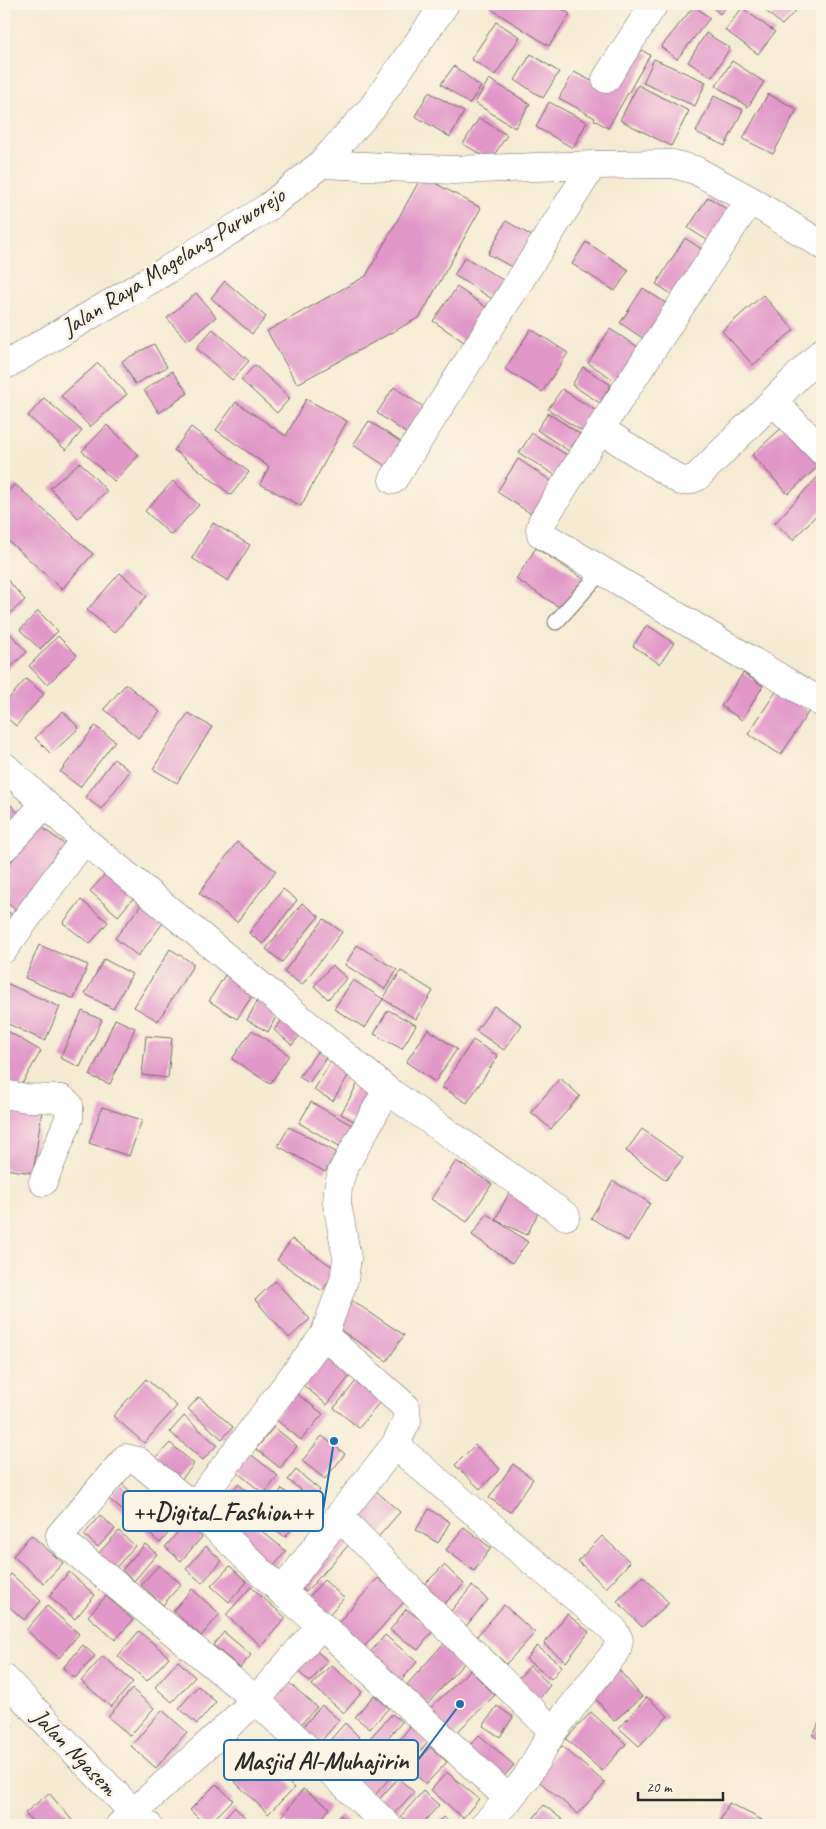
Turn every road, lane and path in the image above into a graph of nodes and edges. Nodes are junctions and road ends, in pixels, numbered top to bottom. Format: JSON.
{"nodes":[{"id":1,"x":445,"y":4,"type":"edge"},
{"id":2,"x":654,"y":4,"type":"edge"},
{"id":3,"x":606,"y":79,"type":"dead end"},
{"id":4,"x":321,"y":164,"type":"junction"},
{"id":5,"x":593,"y":165,"type":"junction"},
{"id":6,"x":750,"y":200,"type":"junction"},
{"id":7,"x":822,"y":245,"type":"edge"},
{"id":8,"x":822,"y":352,"type":"edge"},
{"id":9,"x":4,"y":366,"type":"edge"},
{"id":10,"x":774,"y":402,"type":"junction"},
{"id":11,"x":600,"y":429,"type":"junction"},
{"id":12,"x":822,"y":450,"type":"edge"},
{"id":13,"x":393,"y":480,"type":"dead end"},
{"id":14,"x":602,"y":570,"type":"junction"},
{"id":15,"x":556,"y":622,"type":"dead end"},
{"id":16,"x":822,"y":702,"type":"edge"},
{"id":17,"x":4,"y":766,"type":"edge"},
{"id":18,"x":45,"y":804,"type":"junction"},
{"id":19,"x":84,"y":840,"type":"junction"},
{"id":20,"x":4,"y":848,"type":"edge"},
{"id":21,"x":4,"y":949,"type":"edge"},
{"id":22,"x":388,"y":1090,"type":"junction"},
{"id":23,"x":4,"y":1094,"type":"edge"},
{"id":24,"x":43,"y":1182,"type":"dead end"},
{"id":25,"x":566,"y":1216,"type":"dead end"},
{"id":26,"x":324,"y":1335,"type":"junction"},
{"id":27,"x":395,"y":1445,"type":"junction"},
{"id":28,"x":194,"y":1507,"type":"junction"},
{"id":29,"x":338,"y":1516,"type":"junction"},
{"id":30,"x":282,"y":1592,"type":"junction"},
{"id":31,"x":321,"y":1625,"type":"junction"},
{"id":32,"x":4,"y":1678,"type":"edge"},
{"id":33,"x":256,"y":1700,"type":"junction"},
{"id":34,"x":553,"y":1731,"type":"junction"},
{"id":35,"x":510,"y":1799,"type":"junction"},
{"id":36,"x":134,"y":1821,"type":"edge"},
{"id":37,"x":387,"y":1825,"type":"edge"},
{"id":38,"x":484,"y":1825,"type":"edge"}],
"edges":[{"from":1,"to":4,"type":"street","name":"Jalan Raya Magelang-Purworejo"},
{"from":2,"to":3,"type":"street"},
{"from":4,"to":5,"type":"street"},
{"from":4,"to":9,"type":"street","name":"Jalan Raya Magelang-Purworejo"},
{"from":5,"to":6,"type":"street"},
{"from":5,"to":13,"type":"street"},
{"from":6,"to":7,"type":"street"},
{"from":6,"to":11,"type":"street"},
{"from":8,"to":10,"type":"street"},
{"from":10,"to":11,"type":"street"},
{"from":10,"to":12,"type":"street"},
{"from":11,"to":14,"type":"street"},
{"from":14,"to":15,"type":"lane"},
{"from":14,"to":16,"type":"street"},
{"from":17,"to":18,"type":"street"},
{"from":18,"to":19,"type":"street"},
{"from":18,"to":20,"type":"street"},
{"from":19,"to":21,"type":"street"},
{"from":19,"to":22,"type":"street"},
{"from":22,"to":25,"type":"street"},
{"from":22,"to":26,"type":"street"},
{"from":23,"to":24,"type":"street"},
{"from":26,"to":27,"type":"street"},
{"from":26,"to":28,"type":"street"},
{"from":27,"to":29,"type":"street"},
{"from":27,"to":34,"type":"street"},
{"from":28,"to":30,"type":"street"},
{"from":28,"to":33,"type":"street"},
{"from":29,"to":30,"type":"street"},
{"from":29,"to":34,"type":"street"},
{"from":30,"to":31,"type":"street"},
{"from":31,"to":33,"type":"street"},
{"from":31,"to":35,"type":"street"},
{"from":32,"to":36,"type":"street","name":"Jalan Ngasem"},
{"from":33,"to":36,"type":"street"},
{"from":33,"to":37,"type":"street"},
{"from":34,"to":35,"type":"street"},
{"from":35,"to":38,"type":"street"}]}
